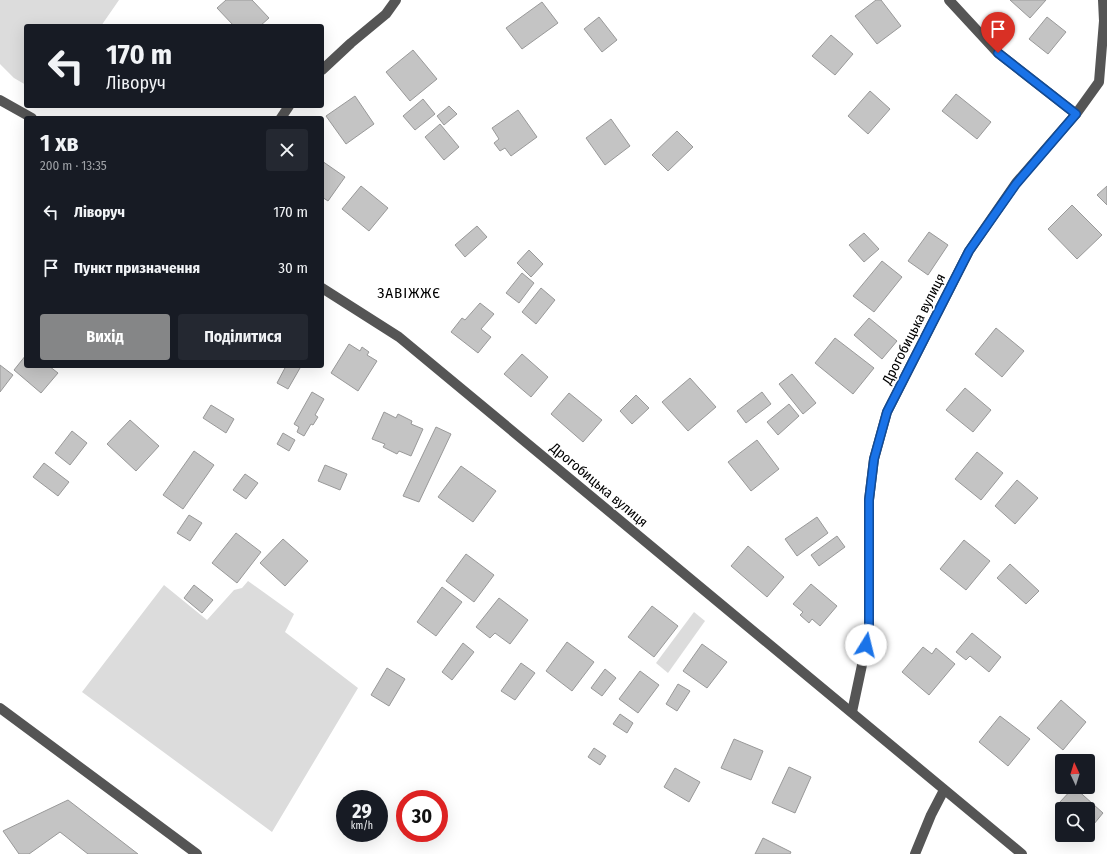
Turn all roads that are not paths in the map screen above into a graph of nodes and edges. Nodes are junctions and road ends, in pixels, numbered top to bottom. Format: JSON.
{"nodes":[{"id":1,"x":396,"y":0,"type":"edge"},
{"id":2,"x":949,"y":0,"type":"edge"},
{"id":3,"x":1103,"y":0,"type":"edge"},
{"id":4,"x":324,"y":68,"type":"edge"},
{"id":5,"x":0,"y":100,"type":"edge"},
{"id":6,"x":1076,"y":114,"type":"junction"},
{"id":7,"x":28,"y":116,"type":"edge"},
{"id":8,"x":324,"y":289,"type":"edge"},
{"id":9,"x":0,"y":708,"type":"edge"},
{"id":10,"x":852,"y":712,"type":"junction"},
{"id":11,"x":944,"y":790,"type":"junction"},
{"id":12,"x":197,"y":854,"type":"edge"},
{"id":13,"x":915,"y":854,"type":"edge"},
{"id":14,"x":1022,"y":854,"type":"edge"}],
"edges":[{"from":1,"to":4,"type":"street"},
{"from":2,"to":6,"type":"street"},
{"from":3,"to":6,"type":"street","name":"Дрогобицька вулиця"},
{"from":5,"to":7,"type":"street"},
{"from":6,"to":10,"type":"street","name":"Дрогобицька вулиця"},
{"from":8,"to":10,"type":"street","name":"Дрогобицька вулиця"},
{"from":9,"to":12,"type":"street"},
{"from":10,"to":11,"type":"street","name":"Дрогобицька вулиця"},
{"from":11,"to":13,"type":"street"},
{"from":11,"to":14,"type":"street","name":"Дрогобицька вулиця"}]}
